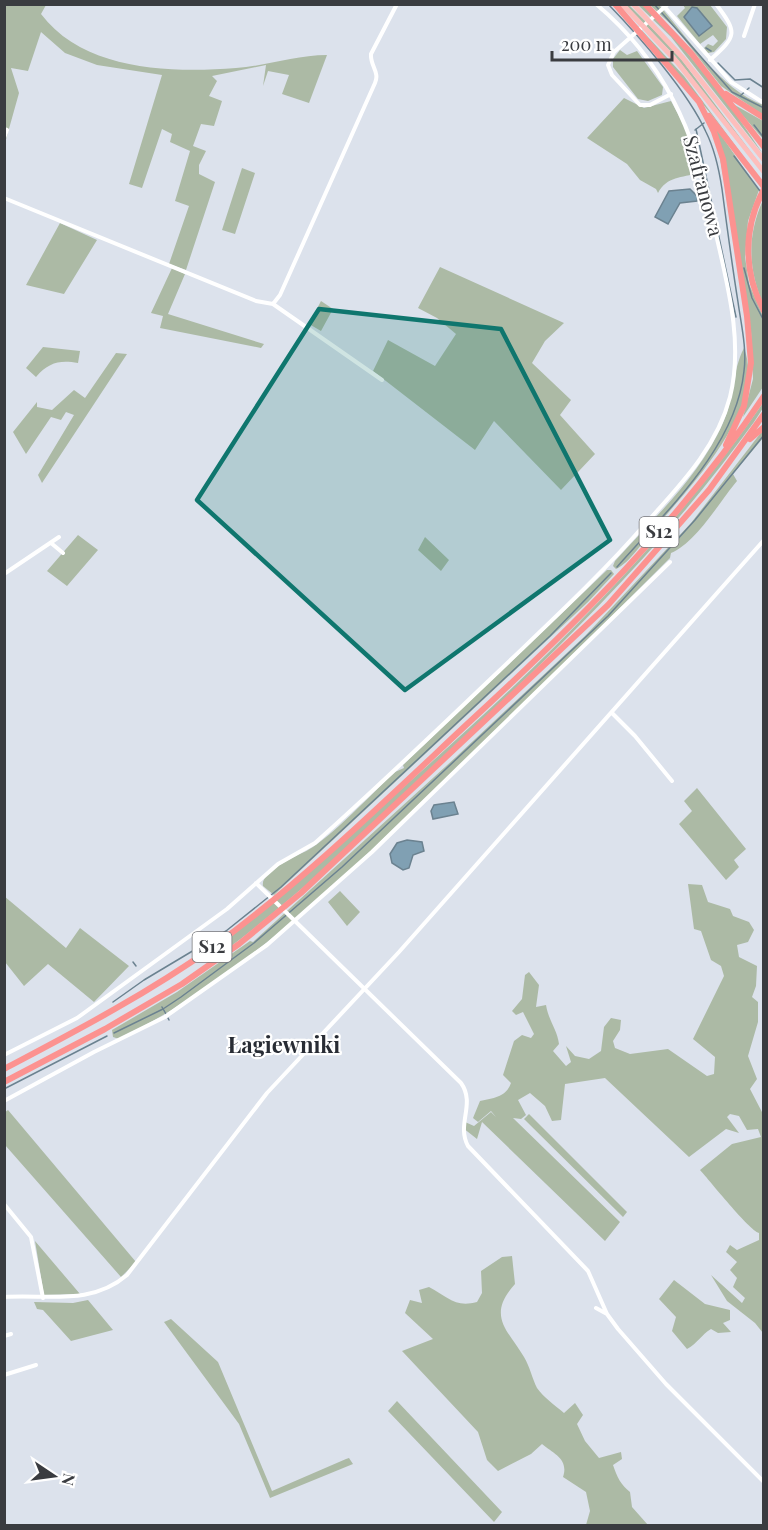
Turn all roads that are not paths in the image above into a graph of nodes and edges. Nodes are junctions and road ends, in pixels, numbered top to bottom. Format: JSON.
{"nodes":[{"id":1,"x":397,"y":4,"type":"edge"},
{"id":2,"x":596,"y":4,"type":"edge"},
{"id":3,"x":615,"y":4,"type":"edge"},
{"id":4,"x":622,"y":4,"type":"edge"},
{"id":5,"x":633,"y":4,"type":"edge"},
{"id":6,"x":645,"y":4,"type":"edge"},
{"id":7,"x":662,"y":4,"type":"edge"},
{"id":8,"x":668,"y":4,"type":"edge"},
{"id":9,"x":716,"y":4,"type":"edge"},
{"id":10,"x":755,"y":4,"type":"edge"},
{"id":11,"x":744,"y":36,"type":"dead end"},
{"id":12,"x":710,"y":60,"type":"junction"},
{"id":13,"x":714,"y":84,"type":"junction"},
{"id":14,"x":670,"y":94,"type":"junction"},
{"id":15,"x":698,"y":100,"type":"junction"},
{"id":16,"x":764,"y":103,"type":"edge"},
{"id":17,"x":764,"y":118,"type":"edge"},
{"id":18,"x":4,"y":129,"type":"edge"},
{"id":19,"x":4,"y":138,"type":"edge"},
{"id":20,"x":764,"y":147,"type":"edge"},
{"id":21,"x":764,"y":160,"type":"edge"},
{"id":22,"x":764,"y":172,"type":"edge"},
{"id":23,"x":764,"y":188,"type":"edge"},
{"id":24,"x":4,"y":198,"type":"edge"},
{"id":25,"x":273,"y":304,"type":"junction"},
{"id":26,"x":764,"y":311,"type":"edge"},
{"id":27,"x":382,"y":380,"type":"dead end"},
{"id":28,"x":764,"y":396,"type":"edge"},
{"id":29,"x":764,"y":414,"type":"edge"},
{"id":30,"x":764,"y":427,"type":"edge"},
{"id":31,"x":745,"y":443,"type":"junction"},
{"id":32,"x":718,"y":460,"type":"junction"},
{"id":33,"x":59,"y":537,"type":"dead end"},
{"id":34,"x":764,"y":540,"type":"edge"},
{"id":35,"x":51,"y":543,"type":"junction"},
{"id":36,"x":63,"y":553,"type":"dead end"},
{"id":37,"x":670,"y":561,"type":"dead end"},
{"id":38,"x":4,"y":574,"type":"edge"},
{"id":39,"x":612,"y":713,"type":"junction"},
{"id":40,"x":672,"y":781,"type":"dead end"},
{"id":41,"x":256,"y":883,"type":"junction"},
{"id":42,"x":364,"y":989,"type":"junction"},
{"id":43,"x":4,"y":1055,"type":"edge"},
{"id":44,"x":4,"y":1069,"type":"edge"},
{"id":45,"x":4,"y":1082,"type":"edge"},
{"id":46,"x":4,"y":1101,"type":"edge"},
{"id":47,"x":4,"y":1204,"type":"edge"},
{"id":48,"x":4,"y":1297,"type":"edge"},
{"id":49,"x":43,"y":1298,"type":"junction"},
{"id":50,"x":596,"y":1308,"type":"dead end"},
{"id":51,"x":607,"y":1314,"type":"junction"},
{"id":52,"x":11,"y":1334,"type":"dead end"},
{"id":53,"x":4,"y":1336,"type":"edge"},
{"id":54,"x":36,"y":1365,"type":"dead end"},
{"id":55,"x":4,"y":1375,"type":"edge"},
{"id":56,"x":764,"y":1482,"type":"edge"}],
"edges":[{"from":1,"to":25,"type":"street"},
{"from":2,"to":14,"type":"street","name":"Szafranowa"},
{"from":3,"to":15,"type":"highway"},
{"from":4,"to":22,"type":"main road"},
{"from":5,"to":21,"type":"main road"},
{"from":6,"to":13,"type":"highway"},
{"from":7,"to":12,"type":"street"},
{"from":8,"to":14,"type":"street"},
{"from":9,"to":12,"type":"street"},
{"from":10,"to":11,"type":"street"},
{"from":12,"to":16,"type":"street"},
{"from":13,"to":17,"type":"highway"},
{"from":13,"to":20,"type":"highway"},
{"from":14,"to":41,"type":"street","name":"Szafranowa"},
{"from":15,"to":23,"type":"highway"},
{"from":15,"to":32,"type":"highway"},
{"from":18,"to":19,"type":"street"},
{"from":23,"to":26,"type":"highway"},
{"from":24,"to":25,"type":"street"},
{"from":25,"to":27,"type":"street"},
{"from":28,"to":32,"type":"highway","number":"S12"},
{"from":29,"to":31,"type":"highway","number":"S12"},
{"from":30,"to":31,"type":"highway"},
{"from":31,"to":45,"type":"highway","number":"S12"},
{"from":32,"to":44,"type":"highway","number":"S12"},
{"from":33,"to":35,"type":"street"},
{"from":34,"to":39,"type":"street"},
{"from":35,"to":36,"type":"street"},
{"from":35,"to":38,"type":"street"},
{"from":37,"to":46,"type":"street"},
{"from":39,"to":40,"type":"street"},
{"from":39,"to":42,"type":"street"},
{"from":41,"to":42,"type":"street"},
{"from":41,"to":43,"type":"street","name":"Szafranowa"},
{"from":42,"to":49,"type":"street"},
{"from":42,"to":51,"type":"street"},
{"from":47,"to":49,"type":"street"},
{"from":48,"to":49,"type":"street"},
{"from":50,"to":51,"type":"street"},
{"from":51,"to":56,"type":"street"},
{"from":52,"to":53,"type":"street"},
{"from":54,"to":55,"type":"street"}]}
